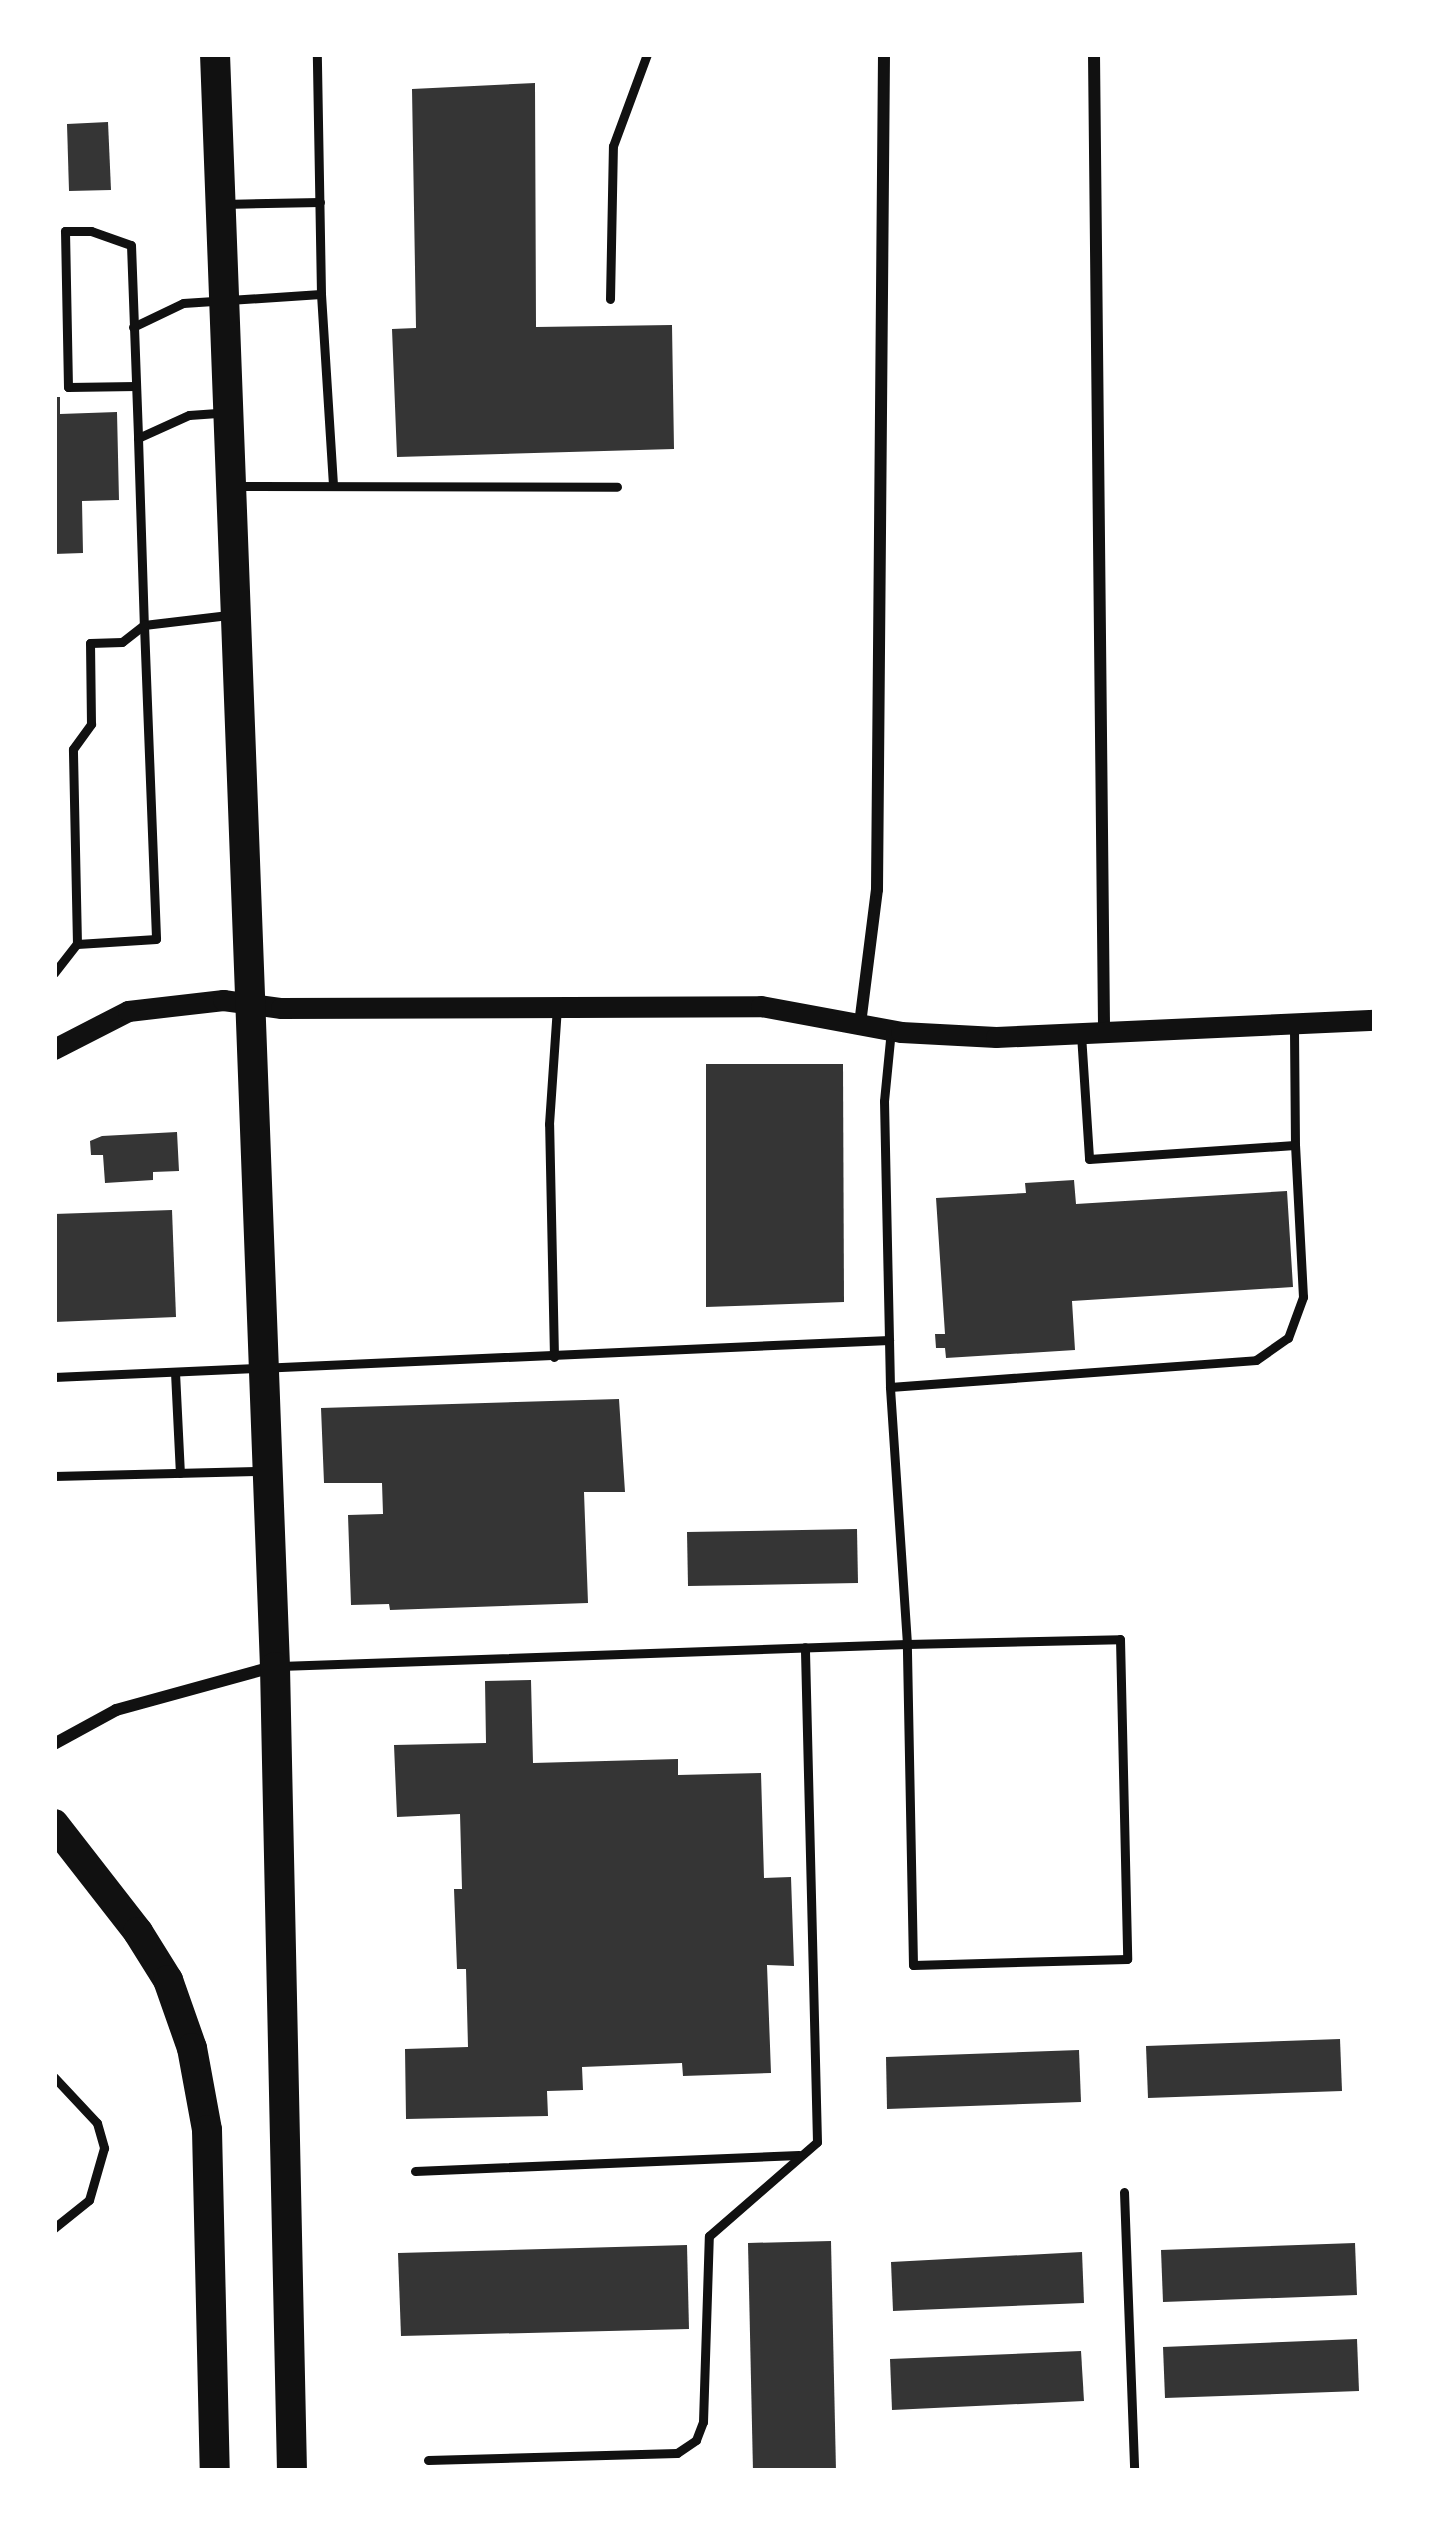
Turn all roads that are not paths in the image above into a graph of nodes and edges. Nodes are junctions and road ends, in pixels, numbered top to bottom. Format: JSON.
{"nodes":[{"id":1,"x":215,"y":54,"type":"edge"},
{"id":2,"x":317,"y":54,"type":"edge"},
{"id":3,"x":646,"y":54,"type":"edge"},
{"id":4,"x":884,"y":54,"type":"edge"},
{"id":5,"x":1094,"y":54,"type":"edge"},
{"id":6,"x":320,"y":202,"type":"junction"},
{"id":7,"x":220,"y":204,"type":"junction"},
{"id":8,"x":321,"y":294,"type":"junction"},
{"id":9,"x":223,"y":299,"type":"junction"},
{"id":10,"x":610,"y":299,"type":"dead end"},
{"id":11,"x":134,"y":327,"type":"junction"},
{"id":12,"x":136,"y":386,"type":"junction"},
{"id":13,"x":226,"y":412,"type":"junction"},
{"id":14,"x":138,"y":438,"type":"junction"},
{"id":15,"x":229,"y":486,"type":"junction"},
{"id":16,"x":333,"y":486,"type":"junction"},
{"id":17,"x":617,"y":487,"type":"dead end"},
{"id":18,"x":233,"y":615,"type":"junction"},
{"id":19,"x":144,"y":625,"type":"junction"},
{"id":20,"x":77,"y":944,"type":"junction"},
{"id":21,"x":54,"y":973,"type":"edge"},
{"id":22,"x":248,"y":1000,"type":"junction"},
{"id":23,"x":557,"y":1003,"type":"junction"},
{"id":24,"x":1375,"y":1019,"type":"edge"},
{"id":25,"x":860,"y":1024,"type":"junction"},
{"id":26,"x":1294,"y":1024,"type":"junction"},
{"id":27,"x":891,"y":1030,"type":"junction"},
{"id":28,"x":1092,"y":1033,"type":"junction"},
{"id":29,"x":54,"y":1049,"type":"edge"},
{"id":30,"x":1295,"y":1145,"type":"junction"},
{"id":31,"x":889,"y":1340,"type":"junction"},
{"id":32,"x":554,"y":1358,"type":"junction"},
{"id":33,"x":262,"y":1369,"type":"junction"},
{"id":34,"x":175,"y":1372,"type":"junction"},
{"id":35,"x":54,"y":1377,"type":"edge"},
{"id":36,"x":890,"y":1387,"type":"junction"},
{"id":37,"x":266,"y":1471,"type":"junction"},
{"id":38,"x":180,"y":1473,"type":"junction"},
{"id":39,"x":54,"y":1477,"type":"edge"},
{"id":40,"x":907,"y":1644,"type":"junction"},
{"id":41,"x":805,"y":1648,"type":"junction"},
{"id":42,"x":274,"y":1666,"type":"junction"},
{"id":43,"x":54,"y":1744,"type":"edge"},
{"id":44,"x":54,"y":1824,"type":"edge"},
{"id":45,"x":54,"y":2077,"type":"edge"},
{"id":46,"x":802,"y":2155,"type":"junction"},
{"id":47,"x":415,"y":2171,"type":"dead end"},
{"id":48,"x":1124,"y":2192,"type":"dead end"},
{"id":49,"x":54,"y":2228,"type":"edge"},
{"id":50,"x":428,"y":2460,"type":"dead end"},
{"id":51,"x":215,"y":2471,"type":"edge"},
{"id":52,"x":292,"y":2471,"type":"edge"},
{"id":53,"x":1134,"y":2471,"type":"edge"}],
"edges":[{"from":1,"to":7,"type":"main road"},
{"from":2,"to":6,"type":"lane"},
{"from":3,"to":10,"type":"lane"},
{"from":4,"to":25,"type":"street"},
{"from":5,"to":28,"type":"street"},
{"from":6,"to":7,"type":"lane"},
{"from":6,"to":8,"type":"lane"},
{"from":7,"to":9,"type":"main road"},
{"from":8,"to":9,"type":"lane"},
{"from":8,"to":16,"type":"lane"},
{"from":9,"to":11,"type":"lane"},
{"from":9,"to":13,"type":"main road"},
{"from":11,"to":12,"type":"lane"},
{"from":11,"to":12,"type":"lane"},
{"from":12,"to":14,"type":"lane"},
{"from":13,"to":14,"type":"lane"},
{"from":13,"to":15,"type":"main road"},
{"from":14,"to":19,"type":"lane"},
{"from":15,"to":16,"type":"lane"},
{"from":15,"to":18,"type":"main road"},
{"from":16,"to":17,"type":"lane"},
{"from":18,"to":19,"type":"lane"},
{"from":18,"to":22,"type":"main road"},
{"from":19,"to":20,"type":"lane"},
{"from":19,"to":20,"type":"lane"},
{"from":20,"to":21,"type":"lane"},
{"from":22,"to":23,"type":"street"},
{"from":22,"to":29,"type":"street"},
{"from":22,"to":33,"type":"main road"},
{"from":23,"to":25,"type":"street"},
{"from":23,"to":32,"type":"lane"},
{"from":24,"to":26,"type":"street"},
{"from":25,"to":27,"type":"street"},
{"from":26,"to":28,"type":"street"},
{"from":26,"to":30,"type":"lane"},
{"from":27,"to":28,"type":"street"},
{"from":27,"to":31,"type":"lane"},
{"from":28,"to":30,"type":"lane"},
{"from":30,"to":36,"type":"lane"},
{"from":31,"to":32,"type":"lane"},
{"from":31,"to":36,"type":"lane"},
{"from":32,"to":33,"type":"lane"},
{"from":33,"to":34,"type":"lane"},
{"from":33,"to":37,"type":"main road"},
{"from":34,"to":35,"type":"lane"},
{"from":34,"to":38,"type":"lane"},
{"from":36,"to":40,"type":"lane"},
{"from":37,"to":38,"type":"lane"},
{"from":37,"to":42,"type":"main road"},
{"from":38,"to":39,"type":"lane"},
{"from":40,"to":40,"type":"lane"},
{"from":40,"to":41,"type":"lane"},
{"from":41,"to":42,"type":"lane"},
{"from":41,"to":46,"type":"lane"},
{"from":42,"to":43,"type":"street"},
{"from":42,"to":52,"type":"main road"},
{"from":44,"to":51,"type":"main road"},
{"from":45,"to":49,"type":"lane"},
{"from":46,"to":47,"type":"lane"},
{"from":46,"to":50,"type":"lane"},
{"from":48,"to":53,"type":"lane"}]}
